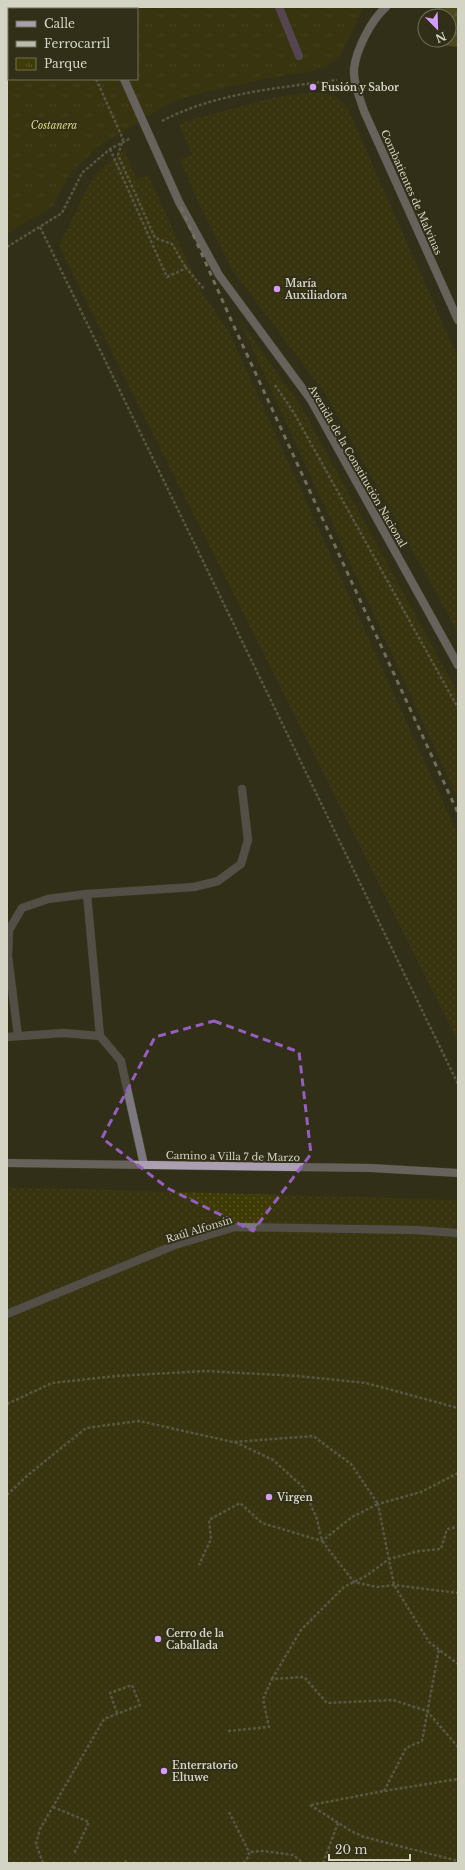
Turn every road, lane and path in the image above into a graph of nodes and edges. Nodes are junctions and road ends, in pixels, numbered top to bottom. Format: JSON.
{"nodes":[{"id":1,"x":386,"y":7,"type":"edge"},
{"id":2,"x":96,"y":80,"type":"edge"},
{"id":3,"x":124,"y":80,"type":"edge"},
{"id":4,"x":110,"y":149,"type":"dead end"},
{"id":5,"x":40,"y":227,"type":"dead end"},
{"id":6,"x":186,"y":268,"type":"junction"},
{"id":7,"x":206,"y":292,"type":"dead end"},
{"id":8,"x":458,"y":320,"type":"edge"},
{"id":9,"x":272,"y":380,"type":"dead end"},
{"id":10,"x":458,"y":665,"type":"edge"},
{"id":11,"x":458,"y":708,"type":"edge"},
{"id":12,"x":242,"y":789,"type":"dead end"},
{"id":13,"x":87,"y":894,"type":"junction"},
{"id":14,"x":18,"y":1036,"type":"junction"},
{"id":15,"x":100,"y":1036,"type":"junction"},
{"id":16,"x":7,"y":1037,"type":"edge"},
{"id":17,"x":458,"y":1084,"type":"edge"},
{"id":18,"x":7,"y":1163,"type":"edge"},
{"id":19,"x":144,"y":1165,"type":"junction"},
{"id":20,"x":458,"y":1173,"type":"edge"},
{"id":21,"x":458,"y":1233,"type":"edge"},
{"id":22,"x":7,"y":1314,"type":"edge"},
{"id":23,"x":7,"y":1404,"type":"edge"},
{"id":24,"x":458,"y":1408,"type":"edge"},
{"id":25,"x":233,"y":1442,"type":"junction"},
{"id":26,"x":458,"y":1473,"type":"edge"},
{"id":27,"x":7,"y":1495,"type":"edge"},
{"id":28,"x":378,"y":1504,"type":"junction"},
{"id":29,"x":458,"y":1527,"type":"edge"},
{"id":30,"x":322,"y":1542,"type":"junction"},
{"id":31,"x":389,"y":1559,"type":"junction"},
{"id":32,"x":199,"y":1565,"type":"dead end"},
{"id":33,"x":354,"y":1582,"type":"junction"},
{"id":34,"x":394,"y":1585,"type":"junction"},
{"id":35,"x":458,"y":1593,"type":"edge"},
{"id":36,"x":439,"y":1649,"type":"junction"},
{"id":37,"x":458,"y":1664,"type":"edge"},
{"id":38,"x":272,"y":1679,"type":"junction"},
{"id":39,"x":428,"y":1711,"type":"junction"},
{"id":40,"x":117,"y":1714,"type":"junction"},
{"id":41,"x":228,"y":1731,"type":"dead end"},
{"id":42,"x":458,"y":1747,"type":"edge"},
{"id":43,"x":458,"y":1779,"type":"edge"},
{"id":44,"x":384,"y":1791,"type":"junction"},
{"id":45,"x":52,"y":1808,"type":"junction"},
{"id":46,"x":229,"y":1812,"type":"dead end"},
{"id":47,"x":338,"y":1823,"type":"junction"},
{"id":48,"x":249,"y":1852,"type":"junction"},
{"id":49,"x":74,"y":1854,"type":"dead end"},
{"id":50,"x":127,"y":1859,"type":"dead end"},
{"id":51,"x":458,"y":1861,"type":"edge"},
{"id":52,"x":43,"y":1863,"type":"edge"},
{"id":53,"x":125,"y":1863,"type":"edge"},
{"id":54,"x":243,"y":1863,"type":"edge"},
{"id":55,"x":302,"y":1863,"type":"edge"},
{"id":56,"x":323,"y":1863,"type":"edge"}],
"edges":[{"from":1,"to":8,"type":"street","name":"Combatientes de Malvinas"},
{"from":2,"to":6,"type":"path","bridge":true},
{"from":3,"to":10,"type":"street","name":"Avenida de la Constitución Nacional","bridge":true},
{"from":4,"to":6,"type":"path"},
{"from":5,"to":17,"type":"path"},
{"from":6,"to":7,"type":"path"},
{"from":9,"to":11,"type":"path"},
{"from":12,"to":13,"type":"street"},
{"from":13,"to":14,"type":"street"},
{"from":13,"to":15,"type":"street"},
{"from":14,"to":15,"type":"street"},
{"from":14,"to":16,"type":"street"},
{"from":15,"to":19,"type":"street"},
{"from":18,"to":19,"type":"street","name":"Camino a Villa 7 de Marzo"},
{"from":19,"to":20,"type":"street","name":"Camino a Villa 7 de Marzo"},
{"from":21,"to":22,"type":"street","name":"Raúl Alfonsín"},
{"from":23,"to":24,"type":"path"},
{"from":25,"to":27,"type":"path"},
{"from":25,"to":28,"type":"path"},
{"from":25,"to":30,"type":"path"},
{"from":26,"to":28,"type":"path"},
{"from":28,"to":30,"type":"path"},
{"from":28,"to":31,"type":"path"},
{"from":29,"to":31,"type":"path"},
{"from":30,"to":32,"type":"path"},
{"from":30,"to":33,"type":"path"},
{"from":31,"to":33,"type":"path"},
{"from":31,"to":34,"type":"path"},
{"from":33,"to":34,"type":"path"},
{"from":33,"to":38,"type":"path"},
{"from":34,"to":35,"type":"path"},
{"from":34,"to":36,"type":"path"},
{"from":36,"to":37,"type":"path"},
{"from":36,"to":39,"type":"path"},
{"from":38,"to":39,"type":"path"},
{"from":38,"to":41,"type":"path"},
{"from":39,"to":42,"type":"path"},
{"from":39,"to":44,"type":"path"},
{"from":40,"to":40,"type":"path"},
{"from":40,"to":45,"type":"path"},
{"from":43,"to":44,"type":"path"},
{"from":44,"to":47,"type":"path"},
{"from":45,"to":49,"type":"path"},
{"from":45,"to":52,"type":"path"},
{"from":46,"to":48,"type":"path"},
{"from":47,"to":51,"type":"path"},
{"from":47,"to":56,"type":"path"},
{"from":48,"to":54,"type":"path"},
{"from":48,"to":55,"type":"path"},
{"from":50,"to":53,"type":"path"}]}
